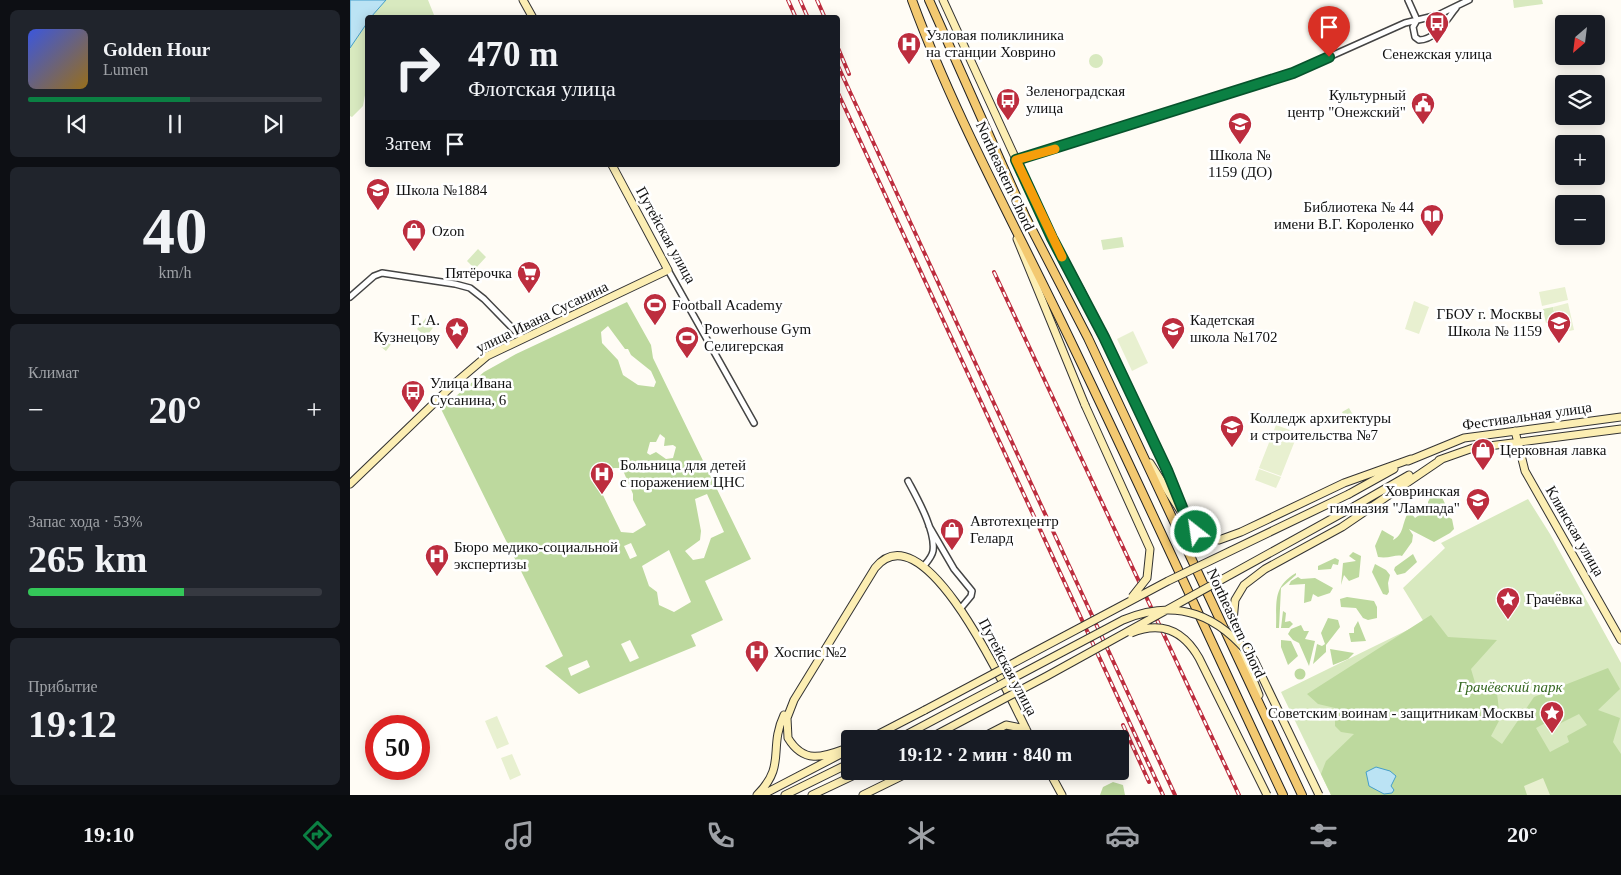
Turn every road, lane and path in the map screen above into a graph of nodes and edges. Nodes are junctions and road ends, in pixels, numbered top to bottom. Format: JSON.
{"nodes":[{"id":1,"x":523,"y":0,"type":"edge"},
{"id":2,"x":912,"y":0,"type":"edge"},
{"id":3,"x":929,"y":0,"type":"edge"},
{"id":4,"x":943,"y":0,"type":"edge"},
{"id":5,"x":1408,"y":0,"type":"edge"},
{"id":6,"x":1469,"y":0,"type":"edge"},
{"id":7,"x":1458,"y":6,"type":"junction"},
{"id":8,"x":531,"y":15,"type":"edge"},
{"id":9,"x":1417,"y":20,"type":"junction"},
{"id":10,"x":1016,"y":160,"type":"junction"},
{"id":11,"x":613,"y":167,"type":"edge"},
{"id":12,"x":1010,"y":222,"type":"junction"},
{"id":13,"x":668,"y":270,"type":"junction"},
{"id":14,"x":350,"y":297,"type":"edge"},
{"id":15,"x":522,"y":338,"type":"junction"},
{"id":16,"x":1120,"y":409,"type":"junction"},
{"id":17,"x":1621,"y":417,"type":"edge"},
{"id":18,"x":754,"y":423,"type":"dead end"},
{"id":19,"x":1621,"y":429,"type":"edge"},
{"id":20,"x":1515,"y":431,"type":"junction"},
{"id":21,"x":1518,"y":443,"type":"junction"},
{"id":22,"x":1411,"y":459,"type":"junction"},
{"id":23,"x":1442,"y":459,"type":"junction"},
{"id":24,"x":908,"y":481,"type":"dead end"},
{"id":25,"x":350,"y":484,"type":"edge"},
{"id":26,"x":1188,"y":522,"type":"junction"},
{"id":27,"x":929,"y":526,"type":"junction"},
{"id":28,"x":923,"y":567,"type":"junction"},
{"id":29,"x":961,"y":608,"type":"junction"},
{"id":30,"x":1104,"y":616,"type":"junction"},
{"id":31,"x":1621,"y":640,"type":"edge"},
{"id":32,"x":1110,"y":641,"type":"junction"},
{"id":33,"x":794,"y":700,"type":"junction"},
{"id":34,"x":1026,"y":729,"type":"joint"},
{"id":35,"x":886,"y":730,"type":"edge"},
{"id":36,"x":915,"y":730,"type":"edge"},
{"id":37,"x":945,"y":730,"type":"edge"},
{"id":38,"x":996,"y":730,"type":"edge"},
{"id":39,"x":1277,"y":743,"type":"junction"},
{"id":40,"x":841,"y":750,"type":"edge"},
{"id":41,"x":841,"y":753,"type":"edge"},
{"id":42,"x":841,"y":767,"type":"edge"},
{"id":43,"x":843,"y":780,"type":"edge"},
{"id":44,"x":894,"y":780,"type":"edge"},
{"id":45,"x":1054,"y":780,"type":"edge"},
{"id":46,"x":756,"y":795,"type":"edge"},
{"id":47,"x":762,"y":795,"type":"edge"},
{"id":48,"x":785,"y":795,"type":"edge"},
{"id":49,"x":812,"y":795,"type":"edge"},
{"id":50,"x":863,"y":795,"type":"edge"},
{"id":51,"x":1062,"y":795,"type":"edge"},
{"id":52,"x":1267,"y":795,"type":"edge"},
{"id":53,"x":1283,"y":795,"type":"edge"},
{"id":54,"x":1302,"y":795,"type":"edge"},
{"id":55,"x":1319,"y":795,"type":"edge"}],
"edges":[{"from":1,"to":8,"type":"main road"},
{"from":2,"to":12,"type":"main road","name":"Northeastern Chord"},
{"from":3,"to":16,"type":"main road","name":"Northeastern Chord"},
{"from":4,"to":10,"type":"main road"},
{"from":5,"to":9,"type":"street"},
{"from":6,"to":7,"type":"street"},
{"from":7,"to":9,"type":"street"},
{"from":7,"to":9,"type":"street"},
{"from":9,"to":10,"type":"street"},
{"from":10,"to":26,"type":"main road"},
{"from":11,"to":13,"type":"main road","name":"Путейская улица"},
{"from":12,"to":30,"type":"main road","bridge":true},
{"from":12,"to":53,"type":"main road","name":"Northeastern Chord"},
{"from":13,"to":15,"type":"main road","name":"улица Ивана Сусанина"},
{"from":13,"to":18,"type":"street","name":"Путейская улица"},
{"from":14,"to":15,"type":"street"},
{"from":15,"to":25,"type":"main road","name":"улица Ивана Сусанина"},
{"from":16,"to":26,"type":"main road"},
{"from":16,"to":39,"type":"main road","name":"Northeastern Chord"},
{"from":17,"to":20,"type":"main road","name":"Фестивальная улица"},
{"from":19,"to":21,"type":"main road","name":"Фестивальная улица"},
{"from":20,"to":21,"type":"main road","name":"Клинская улица"},
{"from":20,"to":22,"type":"main road","name":"Фестивальная улица"},
{"from":21,"to":23,"type":"main road","name":"Фестивальная улица"},
{"from":21,"to":31,"type":"main road","name":"Клинская улица"},
{"from":22,"to":26,"type":"main road"},
{"from":22,"to":30,"type":"main road","bridge":true},
{"from":23,"to":32,"type":"main road","bridge":true},
{"from":23,"to":39,"type":"main road"},
{"from":24,"to":27,"type":"street","name":"Путейская улица"},
{"from":27,"to":28,"type":"street","name":"Путейская улица"},
{"from":27,"to":29,"type":"street","name":"Путейская улица"},
{"from":28,"to":29,"type":"main road","name":"Путейская улица"},
{"from":28,"to":33,"type":"main road"},
{"from":29,"to":34,"type":"main road","name":"Путейская улица"},
{"from":30,"to":35,"type":"main road","bridge":true},
{"from":32,"to":37,"type":"main road","bridge":true},
{"from":32,"to":52,"type":"main road","bridge":true},
{"from":33,"to":40,"type":"main road"},
{"from":33,"to":46,"type":"main road"},
{"from":34,"to":38,"type":"main road"},
{"from":36,"to":55,"type":"main road","bridge":true},
{"from":39,"to":54,"type":"main road","name":"Northeastern Chord"},
{"from":41,"to":47,"type":"main road"},
{"from":42,"to":48,"type":"main road"},
{"from":43,"to":49,"type":"main road"},
{"from":44,"to":50,"type":"main road"},
{"from":45,"to":51,"type":"main road"}]}
